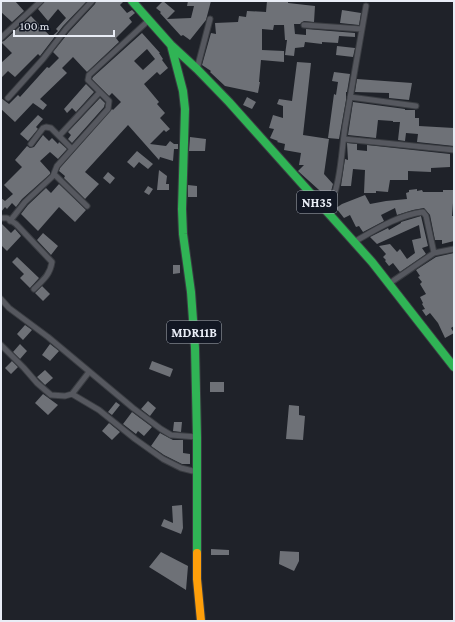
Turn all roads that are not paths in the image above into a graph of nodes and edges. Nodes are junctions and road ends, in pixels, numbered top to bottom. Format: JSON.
{"nodes":[{"id":1,"x":41,"y":1,"type":"edge"},
{"id":2,"x":92,"y":1,"type":"edge"},
{"id":3,"x":132,"y":1,"type":"edge"},
{"id":4,"x":366,"y":6,"type":"dead end"},
{"id":5,"x":210,"y":19,"type":"dead end"},
{"id":6,"x":149,"y":20,"type":"junction"},
{"id":7,"x":304,"y":25,"type":"dead end"},
{"id":8,"x":362,"y":29,"type":"junction"},
{"id":9,"x":1,"y":38,"type":"edge"},
{"id":10,"x":171,"y":45,"type":"junction"},
{"id":11,"x":197,"y":69,"type":"junction"},
{"id":12,"x":100,"y":92,"type":"junction"},
{"id":13,"x":8,"y":98,"type":"dead end"},
{"id":14,"x":350,"y":98,"type":"junction"},
{"id":15,"x":416,"y":106,"type":"dead end"},
{"id":16,"x":59,"y":136,"type":"junction"},
{"id":17,"x":344,"y":139,"type":"junction"},
{"id":18,"x":30,"y":144,"type":"dead end"},
{"id":19,"x":72,"y":150,"type":"junction"},
{"id":20,"x":454,"y":150,"type":"edge"},
{"id":21,"x":54,"y":174,"type":"junction"},
{"id":22,"x":87,"y":206,"type":"dead end"},
{"id":23,"x":327,"y":212,"type":"junction"},
{"id":24,"x":1,"y":218,"type":"edge"},
{"id":25,"x":10,"y":221,"type":"junction"},
{"id":26,"x":354,"y":242,"type":"junction"},
{"id":27,"x":454,"y":249,"type":"edge"},
{"id":28,"x":434,"y":253,"type":"junction"},
{"id":29,"x":390,"y":283,"type":"junction"},
{"id":30,"x":34,"y":289,"type":"dead end"},
{"id":31,"x":1,"y":299,"type":"edge"},
{"id":32,"x":1,"y":345,"type":"edge"},
{"id":33,"x":454,"y":367,"type":"edge"},
{"id":34,"x":89,"y":372,"type":"junction"},
{"id":35,"x":72,"y":394,"type":"junction"},
{"id":36,"x":197,"y":437,"type":"junction"},
{"id":37,"x":197,"y":472,"type":"junction"},
{"id":38,"x":201,"y":621,"type":"edge"}],
"edges":[{"from":1,"to":9,"type":"street"},
{"from":2,"to":13,"type":"street"},
{"from":3,"to":6,"type":"main road","number":"NH35"},
{"from":4,"to":8,"type":"street"},
{"from":5,"to":11,"type":"street"},
{"from":6,"to":10,"type":"main road","number":"NH35"},
{"from":6,"to":12,"type":"street"},
{"from":7,"to":8,"type":"street"},
{"from":8,"to":14,"type":"street"},
{"from":10,"to":11,"type":"main road","number":"NH35"},
{"from":10,"to":36,"type":"main road","number":"MDR11B"},
{"from":11,"to":23,"type":"main road","number":"NH35"},
{"from":12,"to":16,"type":"street"},
{"from":12,"to":19,"type":"street"},
{"from":14,"to":15,"type":"street"},
{"from":14,"to":17,"type":"street"},
{"from":16,"to":18,"type":"street"},
{"from":16,"to":19,"type":"street"},
{"from":17,"to":20,"type":"street"},
{"from":17,"to":23,"type":"street"},
{"from":19,"to":21,"type":"street"},
{"from":21,"to":22,"type":"street"},
{"from":21,"to":25,"type":"street"},
{"from":23,"to":26,"type":"main road","number":"NH35"},
{"from":24,"to":25,"type":"street"},
{"from":25,"to":30,"type":"street"},
{"from":26,"to":28,"type":"street"},
{"from":26,"to":29,"type":"main road","number":"NH35"},
{"from":27,"to":28,"type":"street"},
{"from":28,"to":29,"type":"street"},
{"from":29,"to":33,"type":"main road","number":"NH35"},
{"from":31,"to":34,"type":"street"},
{"from":32,"to":35,"type":"street"},
{"from":34,"to":35,"type":"street"},
{"from":34,"to":36,"type":"street"},
{"from":35,"to":37,"type":"street"},
{"from":36,"to":37,"type":"main road","number":"MDR11B"},
{"from":37,"to":38,"type":"main road","number":"MDR11B"}]}
